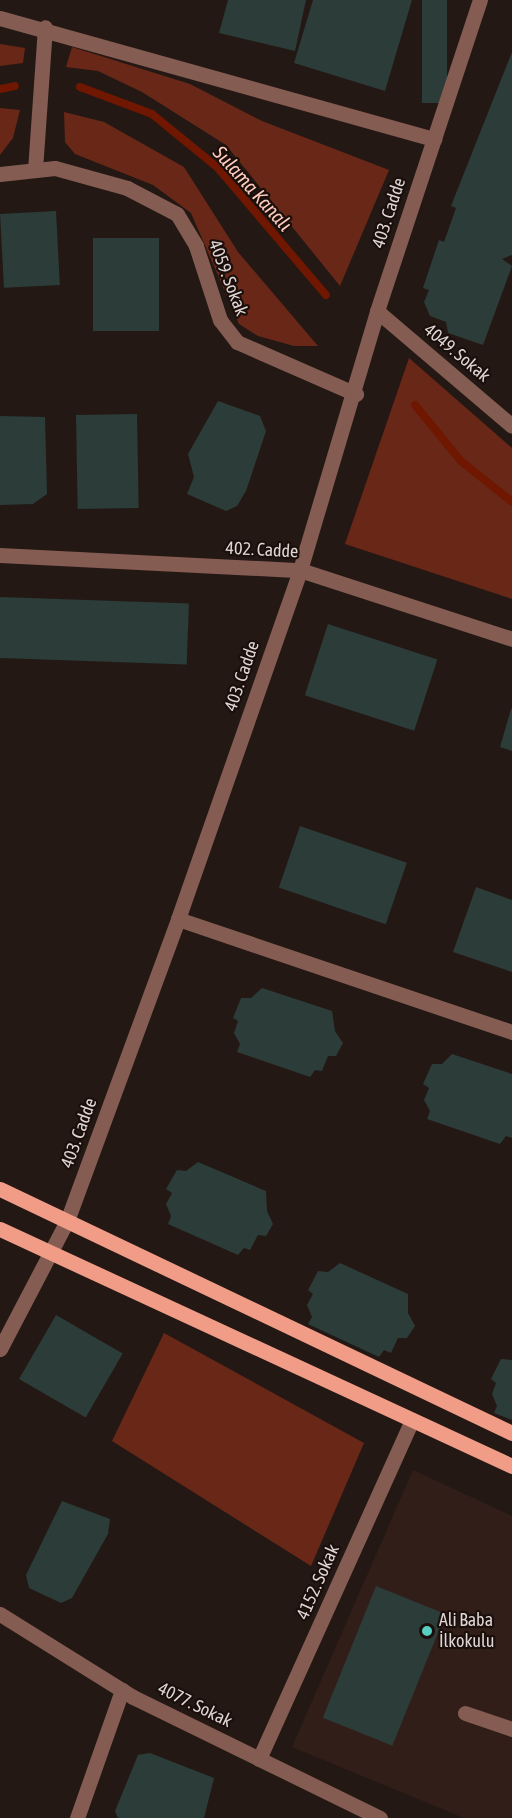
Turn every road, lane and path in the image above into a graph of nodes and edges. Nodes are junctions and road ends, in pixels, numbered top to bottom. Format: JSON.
{"nodes":[{"id":1,"x":480,"y":0,"type":"edge"},
{"id":2,"x":0,"y":18,"type":"edge"},
{"id":3,"x":45,"y":27,"type":"junction"},
{"id":4,"x":434,"y":139,"type":"junction"},
{"id":5,"x":35,"y":170,"type":"junction"},
{"id":6,"x":0,"y":174,"type":"edge"},
{"id":7,"x":377,"y":311,"type":"junction"},
{"id":8,"x":356,"y":394,"type":"junction"},
{"id":9,"x":512,"y":426,"type":"edge"},
{"id":10,"x":0,"y":555,"type":"edge"},
{"id":11,"x":300,"y":570,"type":"junction"},
{"id":12,"x":512,"y":639,"type":"edge"},
{"id":13,"x":178,"y":919,"type":"junction"},
{"id":14,"x":512,"y":1032,"type":"edge"},
{"id":15,"x":0,"y":1189,"type":"edge"},
{"id":16,"x":67,"y":1221,"type":"junction"},
{"id":17,"x":0,"y":1229,"type":"edge"},
{"id":18,"x":49,"y":1252,"type":"junction"},
{"id":19,"x":0,"y":1349,"type":"edge"},
{"id":20,"x":412,"y":1420,"type":"junction"},
{"id":21,"x":512,"y":1433,"type":"edge"},
{"id":22,"x":512,"y":1466,"type":"edge"},
{"id":23,"x":0,"y":1614,"type":"edge"},
{"id":24,"x":122,"y":1690,"type":"junction"},
{"id":25,"x":465,"y":1713,"type":"dead end"},
{"id":26,"x":512,"y":1729,"type":"edge"},
{"id":27,"x":259,"y":1759,"type":"junction"},
{"id":28,"x":77,"y":1818,"type":"edge"},
{"id":29,"x":380,"y":1818,"type":"edge"}],
"edges":[{"from":1,"to":4,"type":"street","name":"403. Cadde"},
{"from":2,"to":3,"type":"street"},
{"from":3,"to":4,"type":"street"},
{"from":3,"to":5,"type":"street"},
{"from":4,"to":7,"type":"street","name":"403. Cadde"},
{"from":5,"to":6,"type":"street","name":"4059. Sokak"},
{"from":5,"to":8,"type":"street","name":"4059. Sokak"},
{"from":7,"to":8,"type":"street","name":"403. Cadde"},
{"from":7,"to":9,"type":"street","name":"4049. Sokak"},
{"from":8,"to":11,"type":"street","name":"403. Cadde"},
{"from":10,"to":11,"type":"street","name":"402. Cadde"},
{"from":11,"to":12,"type":"street","name":"402. Cadde"},
{"from":11,"to":13,"type":"street","name":"403. Cadde"},
{"from":13,"to":14,"type":"street"},
{"from":13,"to":16,"type":"street","name":"403. Cadde"},
{"from":15,"to":16,"type":"main road"},
{"from":16,"to":18,"type":"street","name":"403. Cadde"},
{"from":16,"to":21,"type":"main road"},
{"from":17,"to":18,"type":"main road"},
{"from":18,"to":19,"type":"street","name":"403. Cadde"},
{"from":18,"to":20,"type":"main road"},
{"from":20,"to":22,"type":"main road"},
{"from":20,"to":27,"type":"street","name":"4152. Sokak"},
{"from":23,"to":24,"type":"street","name":"4077. Sokak"},
{"from":24,"to":27,"type":"street","name":"4077. Sokak"},
{"from":24,"to":28,"type":"street"},
{"from":25,"to":26,"type":"street"},
{"from":27,"to":29,"type":"street","name":"4077. Sokak"}]}
